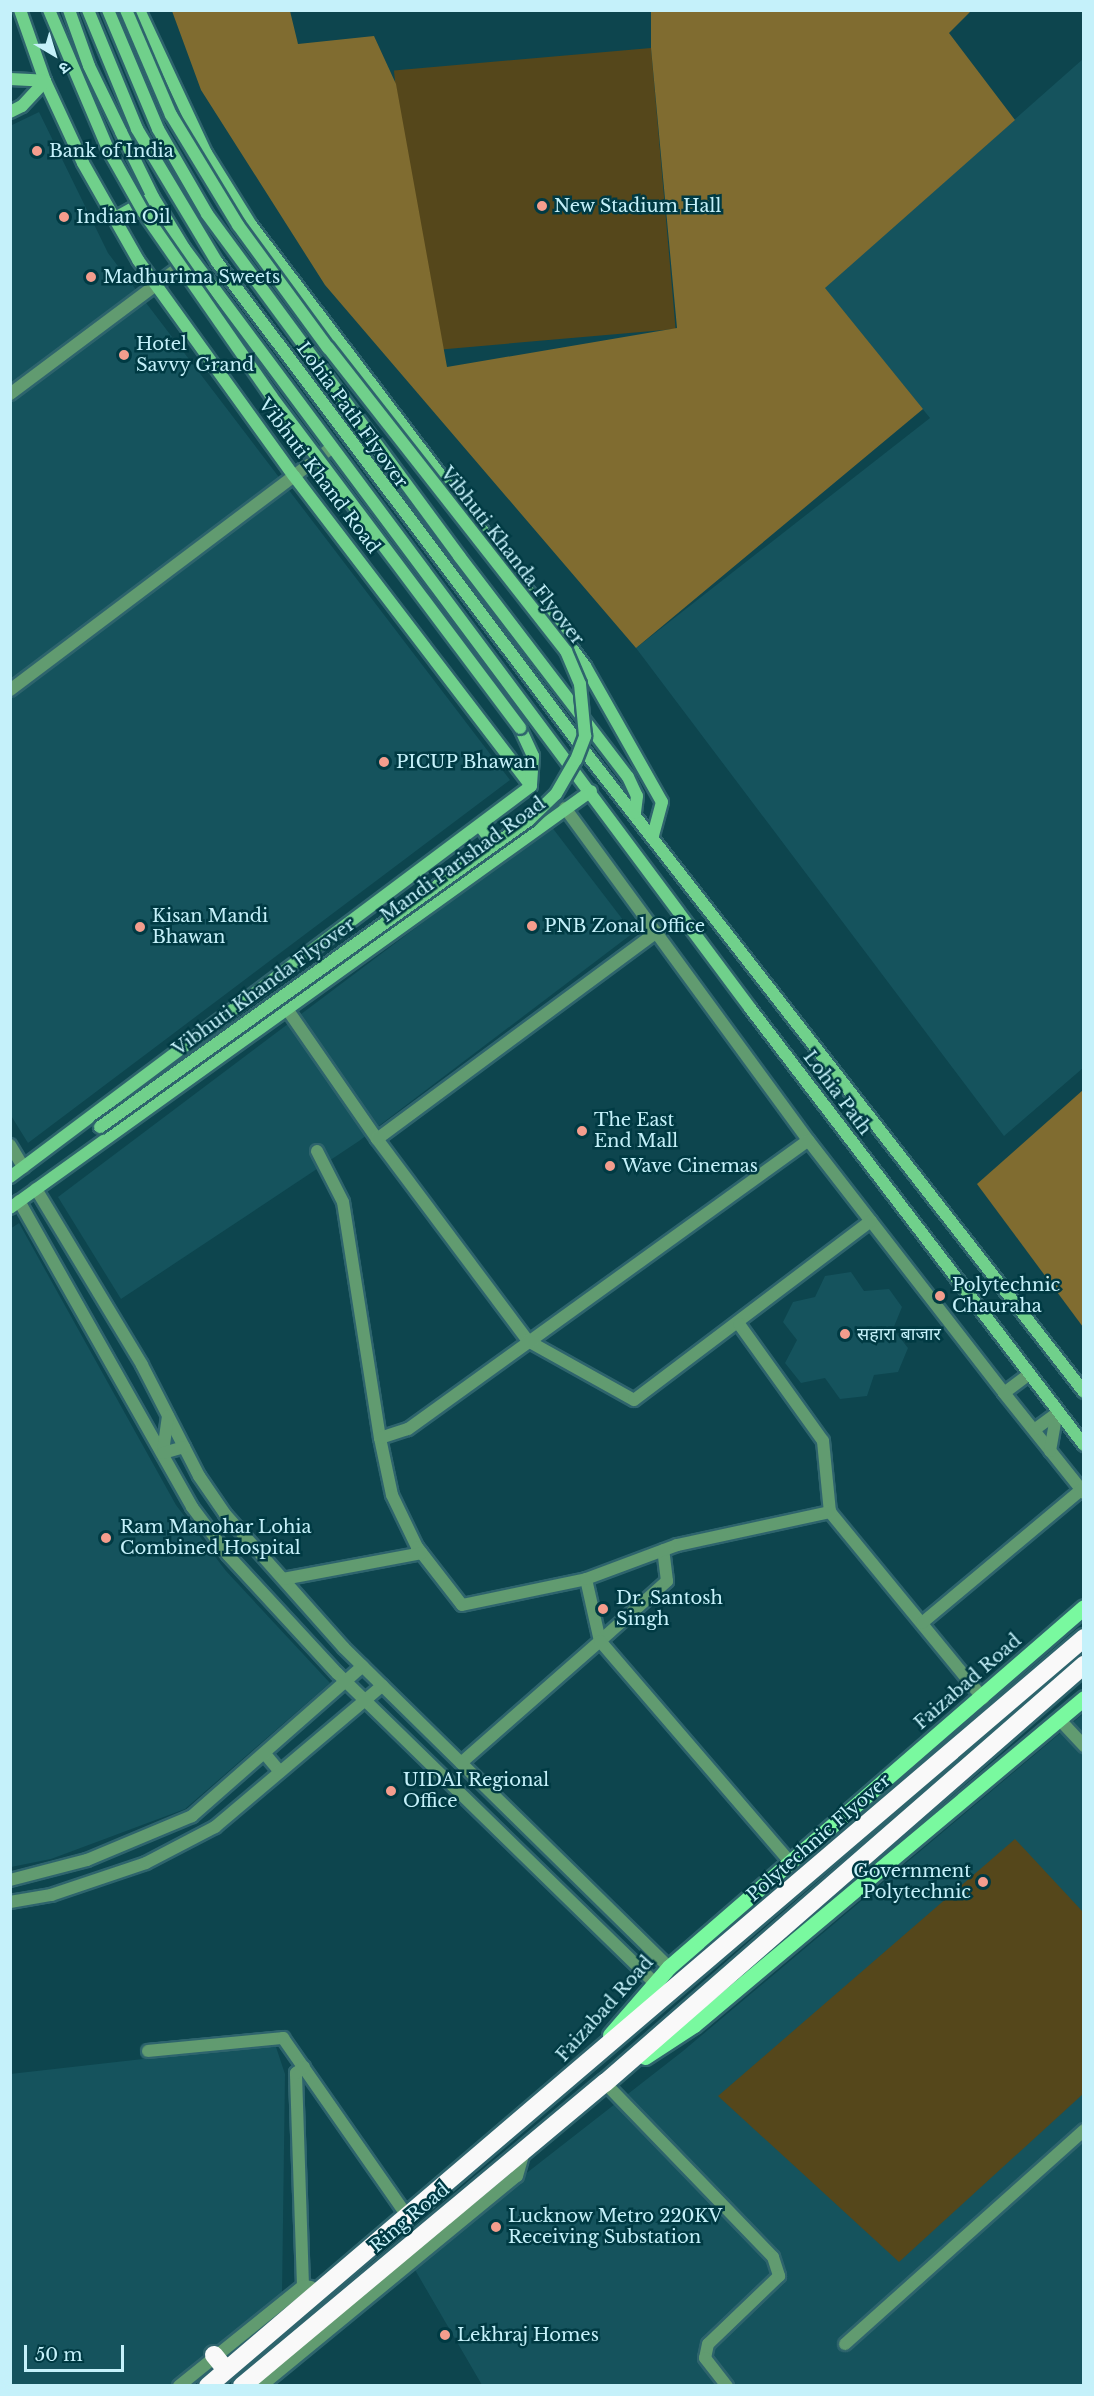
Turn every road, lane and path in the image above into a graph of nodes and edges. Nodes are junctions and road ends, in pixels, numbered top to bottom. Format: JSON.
{"nodes":[{"id":1,"x":20,"y":10,"type":"edge"},
{"id":2,"x":49,"y":10,"type":"edge"},
{"id":3,"x":69,"y":10,"type":"edge"},
{"id":4,"x":88,"y":10,"type":"edge"},
{"id":5,"x":108,"y":10,"type":"edge"},
{"id":6,"x":126,"y":10,"type":"edge"},
{"id":7,"x":139,"y":10,"type":"edge"},
{"id":8,"x":10,"y":79,"type":"edge"},
{"id":9,"x":45,"y":81,"type":"junction"},
{"id":10,"x":10,"y":112,"type":"edge"},
{"id":11,"x":153,"y":197,"type":"junction"},
{"id":12,"x":115,"y":218,"type":"junction"},
{"id":13,"x":192,"y":258,"type":"junction"},
{"id":14,"x":156,"y":286,"type":"junction"},
{"id":15,"x":10,"y":394,"type":"edge"},
{"id":16,"x":332,"y":447,"type":"junction"},
{"id":17,"x":294,"y":476,"type":"junction"},
{"id":18,"x":10,"y":690,"type":"edge"},
{"id":19,"x":566,"y":759,"type":"joint"},
{"id":20,"x":531,"y":786,"type":"junction"},
{"id":21,"x":591,"y":791,"type":"junction"},
{"id":22,"x":565,"y":808,"type":"junction"},
{"id":23,"x":635,"y":813,"type":"junction"},
{"id":24,"x":480,"y":826,"type":"junction"},
{"id":25,"x":653,"y":836,"type":"junction"},
{"id":26,"x":502,"y":856,"type":"junction"},
{"id":27,"x":670,"y":856,"type":"joint"},
{"id":28,"x":657,"y":932,"type":"junction"},
{"id":29,"x":286,"y":1009,"type":"junction"},
{"id":30,"x":377,"y":1139,"type":"junction"},
{"id":31,"x":808,"y":1140,"type":"junction"},
{"id":32,"x":10,"y":1145,"type":"edge"},
{"id":33,"x":88,"y":1150,"type":"junction"},
{"id":34,"x":317,"y":1150,"type":"dead end"},
{"id":35,"x":23,"y":1167,"type":"junction"},
{"id":36,"x":10,"y":1177,"type":"edge"},
{"id":37,"x":36,"y":1189,"type":"junction"},
{"id":38,"x":15,"y":1204,"type":"edge"},
{"id":39,"x":871,"y":1221,"type":"junction"},
{"id":40,"x":739,"y":1324,"type":"junction"},
{"id":41,"x":528,"y":1341,"type":"junction"},
{"id":42,"x":1028,"y":1375,"type":"junction"},
{"id":43,"x":1083,"y":1392,"type":"edge"},
{"id":44,"x":1004,"y":1393,"type":"junction"},
{"id":45,"x":1057,"y":1413,"type":"junction"},
{"id":46,"x":168,"y":1416,"type":"junction"},
{"id":47,"x":1034,"y":1430,"type":"junction"},
{"id":48,"x":380,"y":1438,"type":"junction"},
{"id":49,"x":1083,"y":1445,"type":"edge"},
{"id":50,"x":184,"y":1447,"type":"junction"},
{"id":51,"x":1050,"y":1451,"type":"junction"},
{"id":52,"x":163,"y":1453,"type":"junction"},
{"id":53,"x":1082,"y":1492,"type":"edge"},
{"id":54,"x":830,"y":1512,"type":"junction"},
{"id":55,"x":663,"y":1550,"type":"junction"},
{"id":56,"x":422,"y":1552,"type":"junction"},
{"id":57,"x":586,"y":1579,"type":"junction"},
{"id":58,"x":283,"y":1580,"type":"junction"},
{"id":59,"x":1083,"y":1607,"type":"edge"},
{"id":60,"x":922,"y":1623,"type":"junction"},
{"id":61,"x":1083,"y":1638,"type":"edge"},
{"id":62,"x":600,"y":1641,"type":"junction"},
{"id":63,"x":1083,"y":1665,"type":"edge"},
{"id":64,"x":363,"y":1666,"type":"junction"},
{"id":65,"x":346,"y":1682,"type":"junction"},
{"id":66,"x":382,"y":1686,"type":"junction"},
{"id":67,"x":983,"y":1698,"type":"junction"},
{"id":68,"x":1083,"y":1698,"type":"edge"},
{"id":69,"x":365,"y":1701,"type":"junction"},
{"id":70,"x":1059,"y":1719,"type":"junction"},
{"id":71,"x":1083,"y":1746,"type":"edge"},
{"id":72,"x":265,"y":1754,"type":"junction"},
{"id":73,"x":461,"y":1762,"type":"junction"},
{"id":74,"x":280,"y":1772,"type":"junction"},
{"id":75,"x":792,"y":1864,"type":"junction"},
{"id":76,"x":574,"y":1873,"type":"junction"},
{"id":77,"x":10,"y":1880,"type":"edge"},
{"id":78,"x":558,"y":1889,"type":"junction"},
{"id":79,"x":10,"y":1902,"type":"edge"},
{"id":80,"x":669,"y":1967,"type":"junction"},
{"id":81,"x":654,"y":1982,"type":"junction"},
{"id":82,"x":147,"y":2051,"type":"dead end"},
{"id":83,"x":304,"y":2067,"type":"junction"},
{"id":84,"x":582,"y":2070,"type":"junction"},
{"id":85,"x":605,"y":2083,"type":"junction"},
{"id":86,"x":1083,"y":2130,"type":"edge"},
{"id":87,"x":525,"y":2149,"type":"junction"},
{"id":88,"x":408,"y":2217,"type":"junction"},
{"id":89,"x":312,"y":2287,"type":"junction"},
{"id":90,"x":845,"y":2344,"type":"dead end"},
{"id":91,"x":214,"y":2355,"type":"junction"},
{"id":92,"x":226,"y":2370,"type":"junction"},
{"id":93,"x":179,"y":2385,"type":"edge"},
{"id":94,"x":208,"y":2385,"type":"edge"},
{"id":95,"x":242,"y":2385,"type":"edge"},
{"id":96,"x":261,"y":2385,"type":"edge"},
{"id":97,"x":727,"y":2385,"type":"edge"}],
"edges":[{"from":1,"to":9,"type":"main road","name":"Vibhuti Khand Road"},
{"from":2,"to":20,"type":"main road","bridge":true},
{"from":3,"to":11,"type":"main road","name":"Lohia Path Flyover"},
{"from":4,"to":23,"type":"main road","name":"Lohia Path Flyover"},
{"from":5,"to":23,"type":"main road","name":"Lohia Path Flyover"},
{"from":6,"to":33,"type":"main road","name":"Vibhuti Khanda Flyover","bridge":true},
{"from":7,"to":25,"type":"main road"},
{"from":8,"to":9,"type":"main road"},
{"from":9,"to":10,"type":"main road"},
{"from":9,"to":12,"type":"main road","name":"Vibhuti Khand Road"},
{"from":11,"to":12,"type":"main road"},
{"from":11,"to":13,"type":"main road","name":"Lohia Path Flyover"},
{"from":12,"to":14,"type":"main road","name":"Vibhuti Khand Road"},
{"from":13,"to":14,"type":"street"},
{"from":13,"to":16,"type":"main road","name":"Lohia Path Flyover"},
{"from":14,"to":15,"type":"street"},
{"from":14,"to":17,"type":"main road","name":"Vibhuti Khand Road"},
{"from":16,"to":17,"type":"street"},
{"from":16,"to":19,"type":"main road","name":"Lohia Path Flyover"},
{"from":17,"to":18,"type":"street"},
{"from":17,"to":20,"type":"main road","name":"Vibhuti Khand Road"},
{"from":19,"to":21,"type":"main road","name":"Lohia Path"},
{"from":20,"to":24,"type":"main road"},
{"from":21,"to":22,"type":"main road","name":"Mandi Parishad Road"},
{"from":21,"to":42,"type":"main road","name":"Lohia Path"},
{"from":22,"to":26,"type":"main road","name":"Mandi Parishad Road"},
{"from":22,"to":28,"type":"street"},
{"from":23,"to":25,"type":"main road","name":"Lohia Path Flyover"},
{"from":24,"to":26,"type":"main road"},
{"from":24,"to":35,"type":"main road"},
{"from":25,"to":27,"type":"main road","name":"Lohia Path Flyover"},
{"from":26,"to":29,"type":"main road","name":"Mandi Parishad Road"},
{"from":27,"to":43,"type":"main road","name":"Lohia Path"},
{"from":28,"to":30,"type":"street"},
{"from":28,"to":31,"type":"street"},
{"from":29,"to":30,"type":"street"},
{"from":29,"to":33,"type":"main road","name":"Mandi Parishad Road"},
{"from":30,"to":41,"type":"street"},
{"from":31,"to":39,"type":"street"},
{"from":31,"to":41,"type":"street"},
{"from":32,"to":35,"type":"street"},
{"from":33,"to":37,"type":"main road","name":"Mandi Parishad Road"},
{"from":34,"to":48,"type":"street"},
{"from":35,"to":36,"type":"main road"},
{"from":37,"to":38,"type":"main road","name":"Mandi Parishad Road"},
{"from":37,"to":46,"type":"street"},
{"from":38,"to":52,"type":"street"},
{"from":39,"to":40,"type":"street"},
{"from":39,"to":44,"type":"street"},
{"from":40,"to":41,"type":"street"},
{"from":40,"to":54,"type":"street"},
{"from":41,"to":48,"type":"street"},
{"from":42,"to":44,"type":"street"},
{"from":42,"to":45,"type":"main road","name":"Lohia Path"},
{"from":44,"to":47,"type":"street"},
{"from":45,"to":47,"type":"street"},
{"from":45,"to":49,"type":"main road","name":"Lohia Path"},
{"from":45,"to":51,"type":"street"},
{"from":46,"to":50,"type":"street"},
{"from":46,"to":52,"type":"street"},
{"from":47,"to":51,"type":"street"},
{"from":48,"to":56,"type":"street"},
{"from":50,"to":52,"type":"street"},
{"from":50,"to":58,"type":"street"},
{"from":51,"to":53,"type":"street"},
{"from":52,"to":65,"type":"street"},
{"from":53,"to":60,"type":"street"},
{"from":54,"to":55,"type":"street"},
{"from":54,"to":60,"type":"street"},
{"from":55,"to":57,"type":"street"},
{"from":55,"to":62,"type":"street"},
{"from":56,"to":57,"type":"street"},
{"from":56,"to":58,"type":"street"},
{"from":57,"to":62,"type":"street"},
{"from":58,"to":64,"type":"street"},
{"from":59,"to":67,"type":"main road","name":"Faizabad Road"},
{"from":60,"to":67,"type":"street"},
{"from":61,"to":84,"type":"highway","name":"Polytechnic Flyover"},
{"from":62,"to":73,"type":"street"},
{"from":62,"to":75,"type":"street"},
{"from":63,"to":85,"type":"highway"},
{"from":64,"to":65,"type":"street"},
{"from":64,"to":66,"type":"street"},
{"from":65,"to":69,"type":"street"},
{"from":65,"to":72,"type":"street"},
{"from":66,"to":69,"type":"street"},
{"from":66,"to":73,"type":"street"},
{"from":67,"to":75,"type":"main road","name":"Faizabad Road"},
{"from":68,"to":70,"type":"main road"},
{"from":69,"to":74,"type":"street"},
{"from":69,"to":78,"type":"street"},
{"from":70,"to":71,"type":"street"},
{"from":70,"to":85,"type":"main road"},
{"from":72,"to":74,"type":"street"},
{"from":72,"to":77,"type":"street"},
{"from":73,"to":76,"type":"street"},
{"from":74,"to":79,"type":"street"},
{"from":75,"to":80,"type":"main road","name":"Faizabad Road"},
{"from":76,"to":78,"type":"street"},
{"from":76,"to":80,"type":"street"},
{"from":78,"to":81,"type":"street"},
{"from":80,"to":81,"type":"main road","name":"Faizabad Road"},
{"from":81,"to":84,"type":"main road","name":"Faizabad Road"},
{"from":82,"to":83,"type":"street"},
{"from":83,"to":88,"type":"street"},
{"from":83,"to":89,"type":"street"},
{"from":84,"to":88,"type":"highway","name":"Faizabad Road"},
{"from":85,"to":87,"type":"highway","name":"Ring Road"},
{"from":85,"to":97,"type":"street"},
{"from":86,"to":90,"type":"street"},
{"from":87,"to":95,"type":"highway","name":"Ring Road"},
{"from":87,"to":96,"type":"street"},
{"from":88,"to":89,"type":"highway","name":"Faizabad Road"},
{"from":89,"to":91,"type":"street"},
{"from":89,"to":92,"type":"highway","name":"Faizabad Road"},
{"from":91,"to":92,"type":"highway"},
{"from":91,"to":93,"type":"street"},
{"from":92,"to":94,"type":"highway","name":"Faizabad Road"}]}
